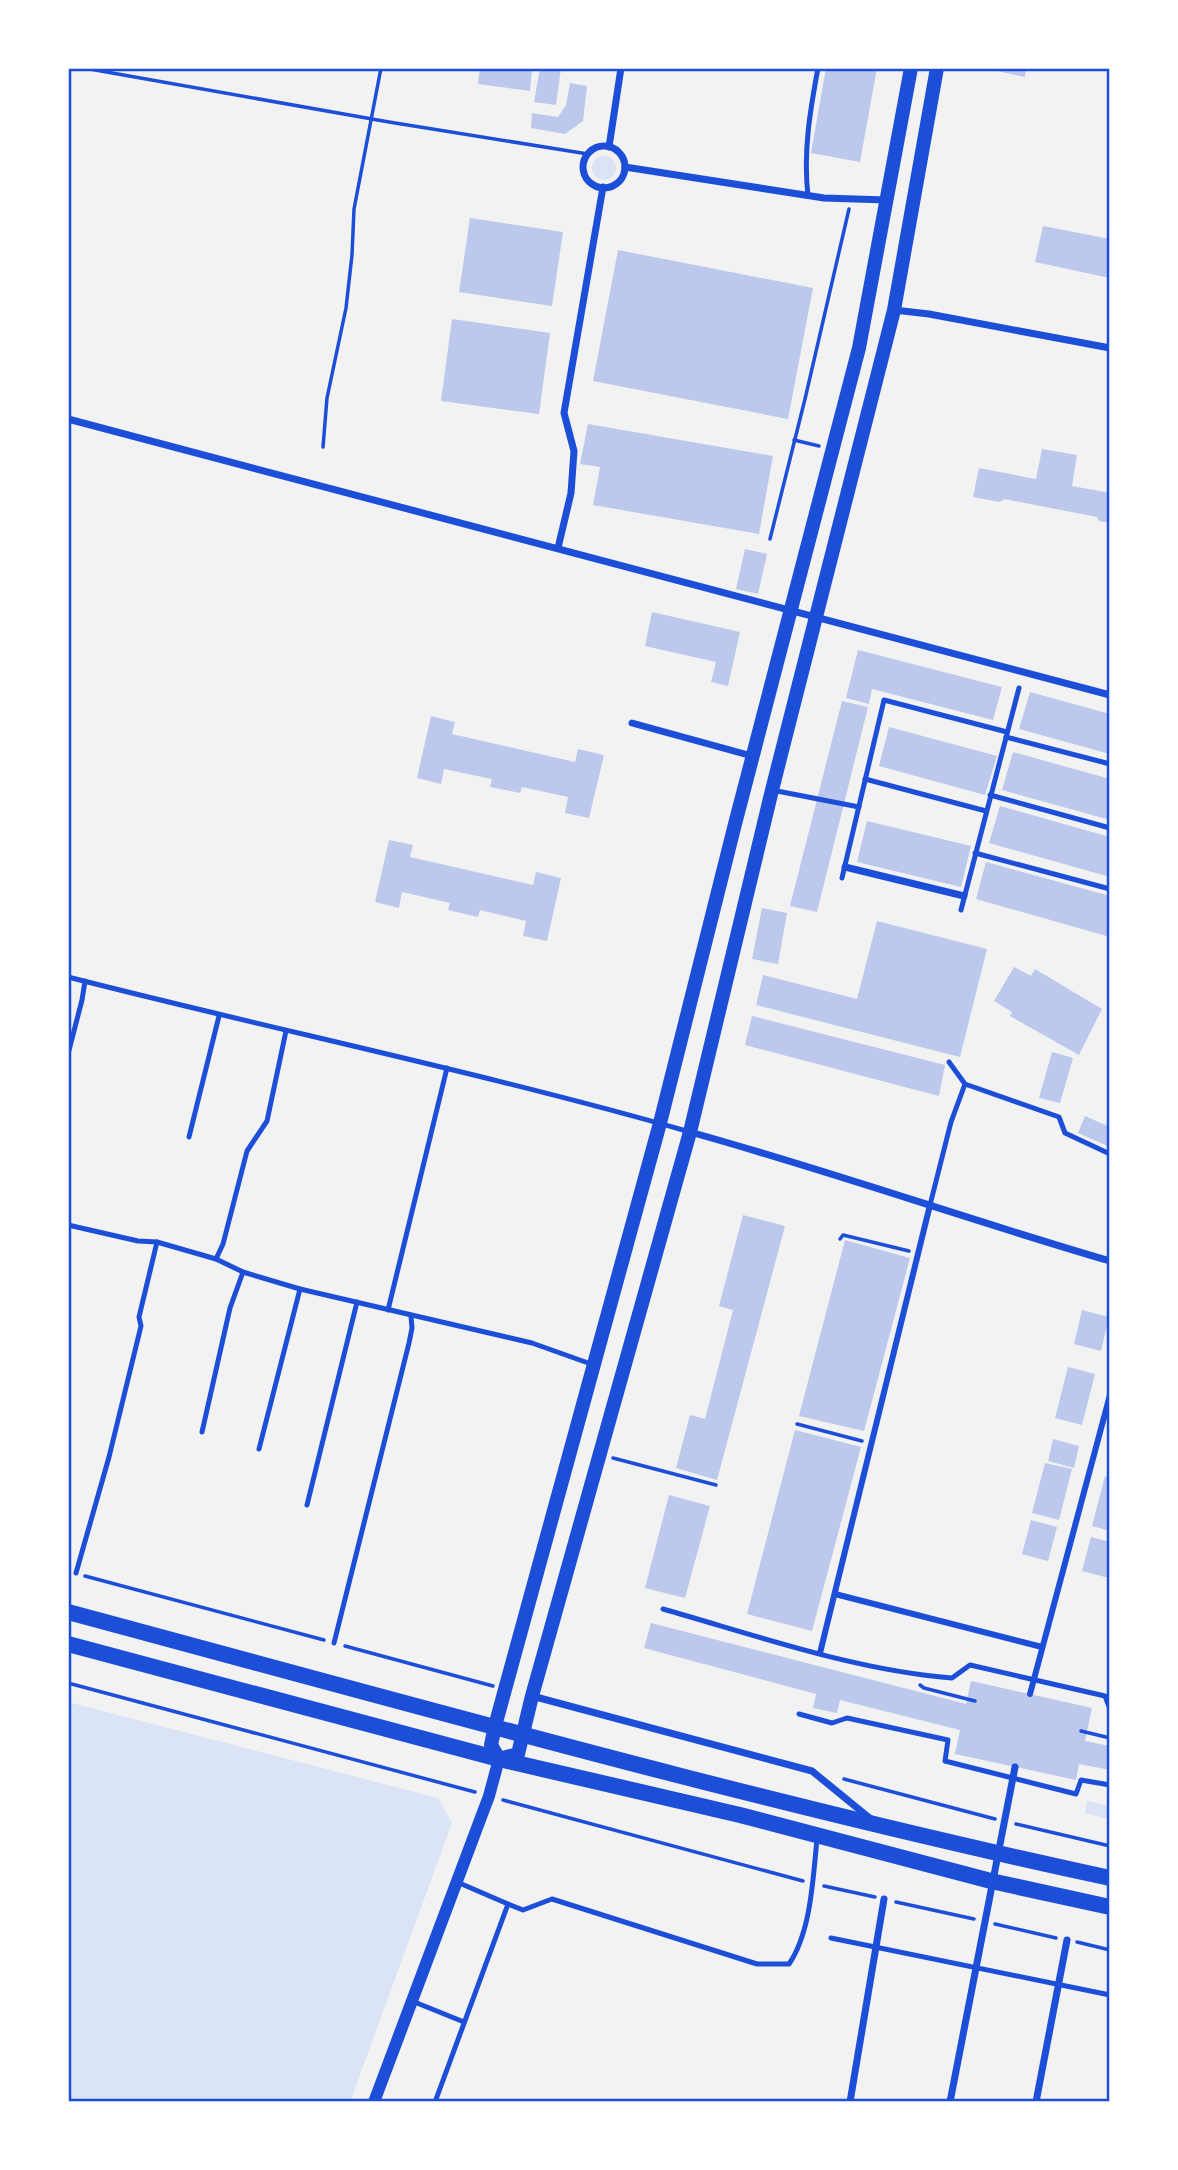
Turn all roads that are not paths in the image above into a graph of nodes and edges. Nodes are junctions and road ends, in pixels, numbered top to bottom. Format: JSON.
{"nodes":[{"id":1,"x":621,"y":68,"type":"edge"},
{"id":2,"x":818,"y":68,"type":"edge"},
{"id":3,"x":911,"y":68,"type":"edge"},
{"id":4,"x":937,"y":68,"type":"edge"},
{"id":5,"x":609,"y":146,"type":"junction"},
{"id":6,"x":625,"y":167,"type":"junction"},
{"id":7,"x":603,"y":187,"type":"junction"},
{"id":8,"x":808,"y":196,"type":"junction"},
{"id":9,"x":887,"y":200,"type":"junction"},
{"id":10,"x":894,"y":310,"type":"junction"},
{"id":11,"x":1110,"y":348,"type":"edge"},
{"id":12,"x":68,"y":419,"type":"edge"},
{"id":13,"x":558,"y":548,"type":"junction"},
{"id":14,"x":792,"y":609,"type":"junction"},
{"id":15,"x":817,"y":616,"type":"junction"},
{"id":16,"x":1019,"y":688,"type":"dead end"},
{"id":17,"x":1110,"y":695,"type":"edge"},
{"id":18,"x":632,"y":723,"type":"dead end"},
{"id":19,"x":1007,"y":735,"type":"junction"},
{"id":20,"x":753,"y":756,"type":"junction"},
{"id":21,"x":1110,"y":764,"type":"edge"},
{"id":22,"x":865,"y":779,"type":"junction"},
{"id":23,"x":772,"y":790,"type":"junction"},
{"id":24,"x":990,"y":795,"type":"junction"},
{"id":25,"x":859,"y":807,"type":"junction"},
{"id":26,"x":986,"y":811,"type":"junction"},
{"id":27,"x":1110,"y":828,"type":"edge"},
{"id":28,"x":975,"y":853,"type":"junction"},
{"id":29,"x":845,"y":867,"type":"junction"},
{"id":30,"x":842,"y":878,"type":"dead end"},
{"id":31,"x":1110,"y":889,"type":"edge"},
{"id":32,"x":964,"y":897,"type":"junction"},
{"id":33,"x":961,"y":910,"type":"dead end"},
{"id":34,"x":68,"y":977,"type":"edge"},
{"id":35,"x":85,"y":981,"type":"junction"},
{"id":36,"x":219,"y":1016,"type":"junction"},
{"id":37,"x":286,"y":1031,"type":"junction"},
{"id":38,"x":68,"y":1054,"type":"edge"},
{"id":39,"x":949,"y":1062,"type":"dead end"},
{"id":40,"x":447,"y":1068,"type":"junction"},
{"id":41,"x":965,"y":1084,"type":"junction"},
{"id":42,"x":660,"y":1123,"type":"junction"},
{"id":43,"x":690,"y":1132,"type":"junction"},
{"id":44,"x":189,"y":1137,"type":"dead end"},
{"id":45,"x":1110,"y":1154,"type":"edge"},
{"id":46,"x":930,"y":1205,"type":"junction"},
{"id":47,"x":68,"y":1224,"type":"edge"},
{"id":48,"x":157,"y":1242,"type":"junction"},
{"id":49,"x":216,"y":1259,"type":"junction"},
{"id":50,"x":1110,"y":1261,"type":"edge"},
{"id":51,"x":243,"y":1272,"type":"junction"},
{"id":52,"x":300,"y":1289,"type":"junction"},
{"id":53,"x":357,"y":1303,"type":"junction"},
{"id":54,"x":388,"y":1310,"type":"junction"},
{"id":55,"x":411,"y":1316,"type":"junction"},
{"id":56,"x":594,"y":1365,"type":"junction"},
{"id":57,"x":1110,"y":1395,"type":"edge"},
{"id":58,"x":202,"y":1432,"type":"dead end"},
{"id":59,"x":260,"y":1449,"type":"dead end"},
{"id":60,"x":307,"y":1505,"type":"dead end"},
{"id":61,"x":76,"y":1573,"type":"road end"},
{"id":62,"x":835,"y":1594,"type":"junction"},
{"id":63,"x":663,"y":1609,"type":"dead end"},
{"id":64,"x":68,"y":1612,"type":"edge"},
{"id":65,"x":334,"y":1643,"type":"road end"},
{"id":66,"x":68,"y":1644,"type":"edge"},
{"id":67,"x":1042,"y":1647,"type":"junction"},
{"id":68,"x":820,"y":1653,"type":"junction"},
{"id":69,"x":1033,"y":1680,"type":"junction"},
{"id":70,"x":1030,"y":1694,"type":"dead end"},
{"id":71,"x":532,"y":1696,"type":"junction"},
{"id":72,"x":1110,"y":1709,"type":"edge"},
{"id":73,"x":799,"y":1714,"type":"dead end"},
{"id":74,"x":495,"y":1726,"type":"junction"},
{"id":75,"x":522,"y":1733,"type":"junction"},
{"id":76,"x":499,"y":1759,"type":"junction"},
{"id":77,"x":1015,"y":1767,"type":"dead end"},
{"id":78,"x":1012,"y":1778,"type":"junction"},
{"id":79,"x":1110,"y":1785,"type":"edge"},
{"id":80,"x":878,"y":1824,"type":"junction"},
{"id":81,"x":817,"y":1835,"type":"junction"},
{"id":82,"x":997,"y":1854,"type":"junction"},
{"id":83,"x":1110,"y":1878,"type":"edge"},
{"id":84,"x":991,"y":1881,"type":"junction"},
{"id":85,"x":457,"y":1882,"type":"junction"},
{"id":86,"x":884,"y":1899,"type":"road end"},
{"id":87,"x":508,"y":1904,"type":"junction"},
{"id":88,"x":1110,"y":1907,"type":"edge"},
{"id":89,"x":831,"y":1938,"type":"dead end"},
{"id":90,"x":1066,"y":1940,"type":"road end"},
{"id":91,"x":876,"y":1947,"type":"junction"},
{"id":92,"x":975,"y":1967,"type":"junction"},
{"id":93,"x":1058,"y":1984,"type":"junction"},
{"id":94,"x":1110,"y":1995,"type":"edge"},
{"id":95,"x":412,"y":2001,"type":"junction"},
{"id":96,"x":464,"y":2022,"type":"junction"},
{"id":97,"x":374,"y":2102,"type":"edge"},
{"id":98,"x":435,"y":2102,"type":"edge"},
{"id":99,"x":850,"y":2102,"type":"edge"},
{"id":100,"x":950,"y":2102,"type":"edge"},
{"id":101,"x":1036,"y":2102,"type":"edge"}],
"edges":[{"from":1,"to":5,"type":"street"},
{"from":2,"to":8,"type":"lane"},
{"from":3,"to":9,"type":"main road"},
{"from":4,"to":10,"type":"main road"},
{"from":5,"to":6,"type":"street"},
{"from":5,"to":7,"type":"street"},
{"from":6,"to":7,"type":"street"},
{"from":6,"to":8,"type":"street"},
{"from":7,"to":13,"type":"street"},
{"from":8,"to":9,"type":"street"},
{"from":9,"to":14,"type":"main road"},
{"from":10,"to":11,"type":"street"},
{"from":10,"to":15,"type":"main road"},
{"from":12,"to":13,"type":"street"},
{"from":13,"to":14,"type":"street"},
{"from":14,"to":15,"type":"street"},
{"from":14,"to":20,"type":"main road"},
{"from":15,"to":17,"type":"street"},
{"from":15,"to":23,"type":"main road"},
{"from":16,"to":19,"type":"lane"},
{"from":18,"to":20,"type":"street"},
{"from":19,"to":21,"type":"lane"},
{"from":19,"to":22,"type":"lane"},
{"from":19,"to":24,"type":"lane"},
{"from":20,"to":42,"type":"main road"},
{"from":22,"to":25,"type":"lane"},
{"from":22,"to":26,"type":"lane"},
{"from":23,"to":25,"type":"lane"},
{"from":23,"to":43,"type":"main road"},
{"from":24,"to":26,"type":"lane"},
{"from":24,"to":27,"type":"lane"},
{"from":25,"to":29,"type":"lane"},
{"from":26,"to":28,"type":"lane"},
{"from":28,"to":31,"type":"lane"},
{"from":28,"to":32,"type":"lane"},
{"from":29,"to":30,"type":"lane"},
{"from":29,"to":32,"type":"street"},
{"from":32,"to":33,"type":"lane"},
{"from":34,"to":35,"type":"lane"},
{"from":35,"to":36,"type":"lane"},
{"from":35,"to":38,"type":"lane"},
{"from":36,"to":37,"type":"lane"},
{"from":36,"to":44,"type":"lane"},
{"from":37,"to":40,"type":"lane"},
{"from":37,"to":49,"type":"lane"},
{"from":39,"to":41,"type":"lane"},
{"from":40,"to":42,"type":"lane"},
{"from":40,"to":54,"type":"lane"},
{"from":41,"to":45,"type":"lane"},
{"from":41,"to":46,"type":"lane"},
{"from":42,"to":43,"type":"lane"},
{"from":42,"to":56,"type":"main road"},
{"from":43,"to":46,"type":"street"},
{"from":43,"to":71,"type":"main road"},
{"from":46,"to":50,"type":"street"},
{"from":46,"to":62,"type":"street"},
{"from":47,"to":48,"type":"lane"},
{"from":48,"to":49,"type":"lane"},
{"from":48,"to":61,"type":"lane"},
{"from":49,"to":51,"type":"lane"},
{"from":51,"to":52,"type":"lane"},
{"from":51,"to":58,"type":"lane"},
{"from":52,"to":53,"type":"lane"},
{"from":52,"to":59,"type":"lane"},
{"from":53,"to":54,"type":"lane"},
{"from":53,"to":60,"type":"lane"},
{"from":54,"to":55,"type":"lane"},
{"from":55,"to":56,"type":"lane"},
{"from":55,"to":65,"type":"lane"},
{"from":56,"to":74,"type":"main road"},
{"from":57,"to":67,"type":"street"},
{"from":62,"to":67,"type":"street"},
{"from":62,"to":68,"type":"street"},
{"from":63,"to":68,"type":"lane"},
{"from":64,"to":74,"type":"main road"},
{"from":66,"to":76,"type":"main road"},
{"from":67,"to":69,"type":"street"},
{"from":68,"to":69,"type":"lane"},
{"from":69,"to":70,"type":"street"},
{"from":69,"to":72,"type":"lane"},
{"from":71,"to":75,"type":"main road"},
{"from":71,"to":80,"type":"street"},
{"from":73,"to":78,"type":"lane"},
{"from":74,"to":75,"type":"main road"},
{"from":74,"to":76,"type":"main road"},
{"from":75,"to":76,"type":"main road"},
{"from":75,"to":80,"type":"main road"},
{"from":76,"to":81,"type":"main road"},
{"from":76,"to":85,"type":"street"},
{"from":77,"to":78,"type":"street"},
{"from":78,"to":79,"type":"lane"},
{"from":78,"to":82,"type":"street"},
{"from":80,"to":82,"type":"main road"},
{"from":81,"to":84,"type":"main road"},
{"from":81,"to":87,"type":"lane"},
{"from":82,"to":83,"type":"main road"},
{"from":82,"to":84,"type":"street"},
{"from":84,"to":88,"type":"main road"},
{"from":84,"to":92,"type":"street"},
{"from":85,"to":87,"type":"lane"},
{"from":85,"to":95,"type":"street"},
{"from":86,"to":91,"type":"street"},
{"from":87,"to":96,"type":"lane"},
{"from":89,"to":91,"type":"lane"},
{"from":90,"to":93,"type":"street"},
{"from":91,"to":92,"type":"lane"},
{"from":91,"to":99,"type":"street"},
{"from":92,"to":93,"type":"lane"},
{"from":92,"to":100,"type":"street"},
{"from":93,"to":94,"type":"lane"},
{"from":93,"to":101,"type":"street"},
{"from":95,"to":96,"type":"lane"},
{"from":95,"to":97,"type":"street"},
{"from":96,"to":98,"type":"lane"}]}
